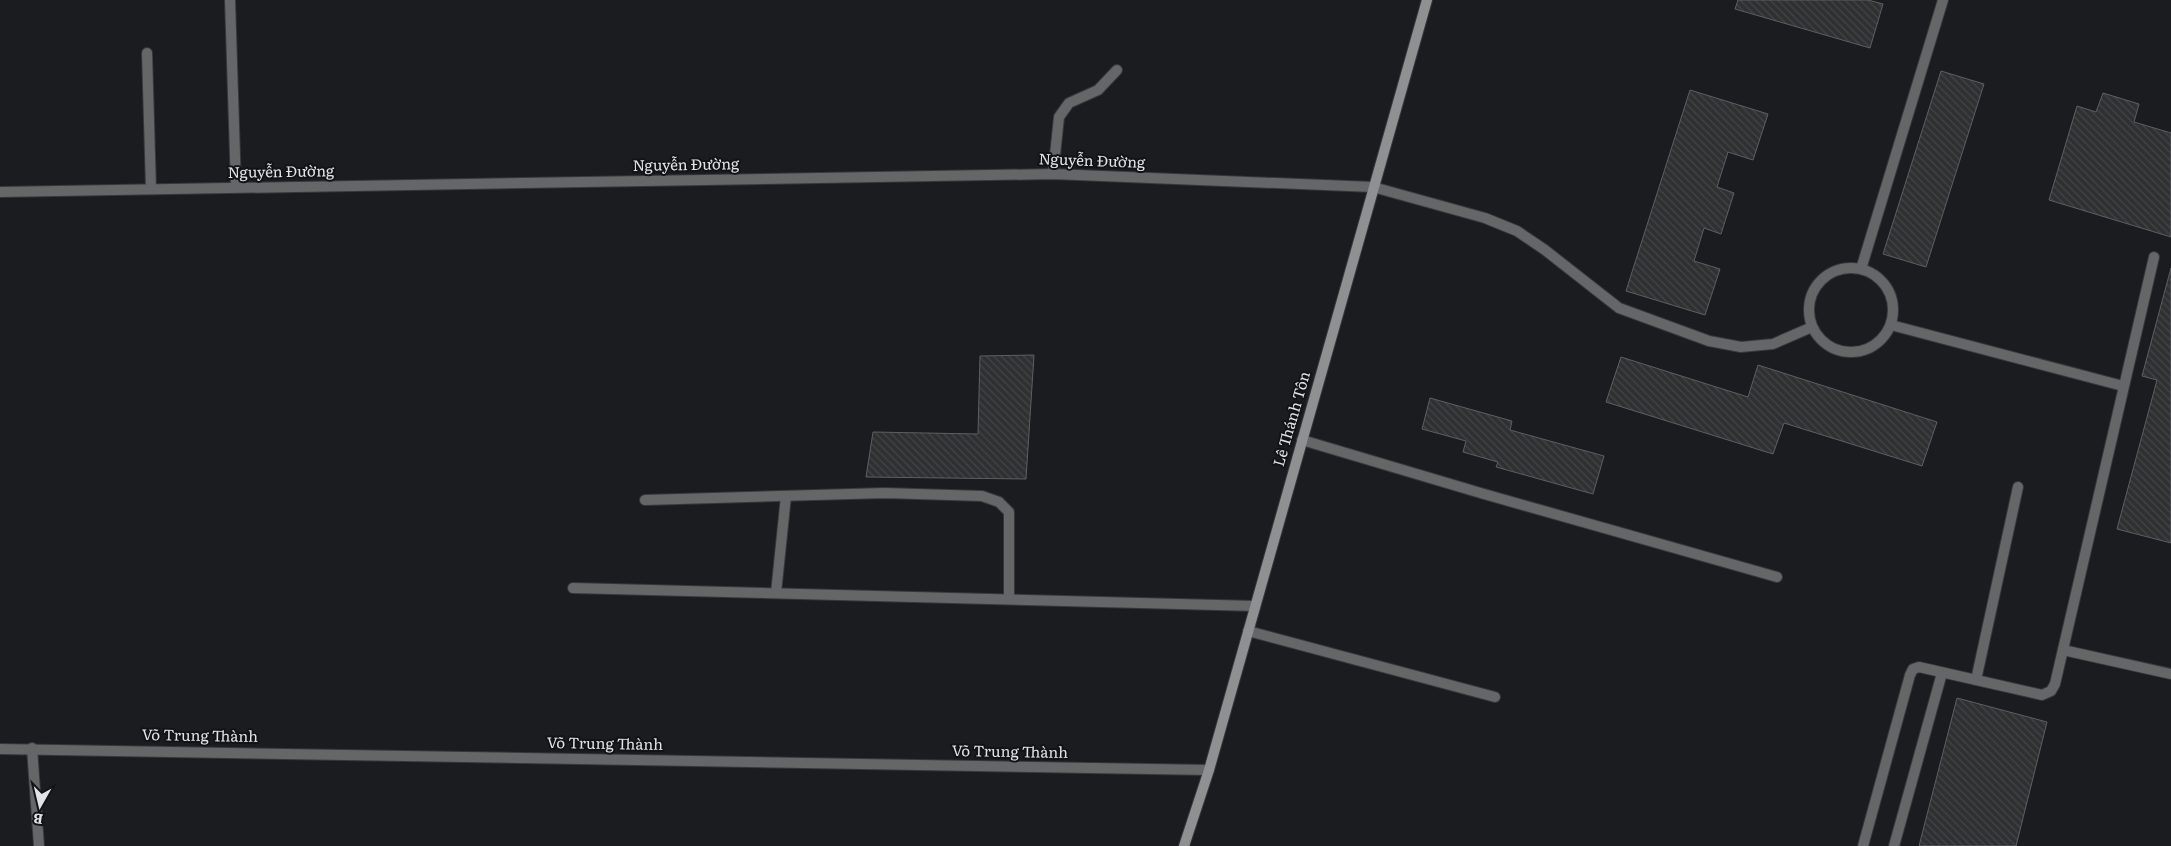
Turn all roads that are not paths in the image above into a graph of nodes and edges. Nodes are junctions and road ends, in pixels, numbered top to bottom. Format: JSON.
{"nodes":[{"id":1,"x":230,"y":0,"type":"edge"},
{"id":2,"x":1427,"y":0,"type":"edge"},
{"id":3,"x":1943,"y":0,"type":"edge"},
{"id":4,"x":147,"y":53,"type":"dead end"},
{"id":5,"x":1117,"y":70,"type":"dead end"},
{"id":6,"x":1053,"y":174,"type":"junction"},
{"id":7,"x":236,"y":187,"type":"junction"},
{"id":8,"x":1373,"y":187,"type":"junction"},
{"id":9,"x":151,"y":189,"type":"junction"},
{"id":10,"x":0,"y":192,"type":"edge"},
{"id":11,"x":2154,"y":257,"type":"dead end"},
{"id":12,"x":1861,"y":269,"type":"junction"},
{"id":13,"x":1891,"y":325,"type":"junction"},
{"id":14,"x":1812,"y":327,"type":"junction"},
{"id":15,"x":2123,"y":386,"type":"junction"},
{"id":16,"x":1302,"y":440,"type":"junction"},
{"id":17,"x":2018,"y":487,"type":"dead end"},
{"id":18,"x":786,"y":496,"type":"junction"},
{"id":19,"x":645,"y":500,"type":"dead end"},
{"id":20,"x":1777,"y":577,"type":"dead end"},
{"id":21,"x":573,"y":588,"type":"dead end"},
{"id":22,"x":776,"y":594,"type":"junction"},
{"id":23,"x":1009,"y":599,"type":"junction"},
{"id":24,"x":1255,"y":606,"type":"junction"},
{"id":25,"x":1248,"y":631,"type":"junction"},
{"id":26,"x":2063,"y":650,"type":"junction"},
{"id":27,"x":1942,"y":673,"type":"junction"},
{"id":28,"x":2171,"y":674,"type":"edge"},
{"id":29,"x":1976,"y":680,"type":"junction"},
{"id":30,"x":1494,"y":697,"type":"dead end"},
{"id":31,"x":32,"y":748,"type":"junction"},
{"id":32,"x":0,"y":749,"type":"edge"},
{"id":33,"x":1209,"y":770,"type":"junction"},
{"id":34,"x":39,"y":846,"type":"edge"},
{"id":35,"x":1184,"y":846,"type":"edge"},
{"id":36,"x":1862,"y":846,"type":"edge"},
{"id":37,"x":1894,"y":846,"type":"edge"}],
"edges":[{"from":1,"to":7,"type":"street"},
{"from":2,"to":8,"type":"main road","name":"Lê Thánh Tôn"},
{"from":3,"to":12,"type":"street"},
{"from":4,"to":9,"type":"street"},
{"from":5,"to":6,"type":"street"},
{"from":6,"to":7,"type":"street","name":"Nguyễn Đường"},
{"from":6,"to":8,"type":"street","name":"Nguyễn Đường"},
{"from":7,"to":9,"type":"street","name":"Nguyễn Đường"},
{"from":8,"to":14,"type":"street","name":"Nguyễn Đường"},
{"from":8,"to":16,"type":"main road","name":"Lê Thánh Tôn"},
{"from":9,"to":10,"type":"street","name":"Nguyễn Đường"},
{"from":11,"to":15,"type":"street"},
{"from":12,"to":13,"type":"street"},
{"from":12,"to":14,"type":"street"},
{"from":13,"to":14,"type":"street"},
{"from":13,"to":15,"type":"street"},
{"from":15,"to":26,"type":"street"},
{"from":16,"to":20,"type":"street"},
{"from":16,"to":24,"type":"main road","name":"Lê Thánh Tôn"},
{"from":17,"to":29,"type":"street"},
{"from":18,"to":19,"type":"street"},
{"from":18,"to":22,"type":"street"},
{"from":18,"to":23,"type":"street"},
{"from":21,"to":22,"type":"street"},
{"from":22,"to":23,"type":"street"},
{"from":23,"to":24,"type":"street"},
{"from":24,"to":25,"type":"main road","name":"Lê Thánh Tôn"},
{"from":25,"to":30,"type":"street"},
{"from":25,"to":33,"type":"main road","name":"Lê Thánh Tôn"},
{"from":26,"to":28,"type":"street"},
{"from":26,"to":29,"type":"street"},
{"from":27,"to":29,"type":"street"},
{"from":27,"to":36,"type":"street"},
{"from":27,"to":37,"type":"street"},
{"from":31,"to":32,"type":"street","name":"Võ Trung Thành"},
{"from":31,"to":33,"type":"street","name":"Võ Trung Thành"},
{"from":31,"to":34,"type":"street"},
{"from":33,"to":35,"type":"main road","name":"Lê Thánh Tôn"}]}
